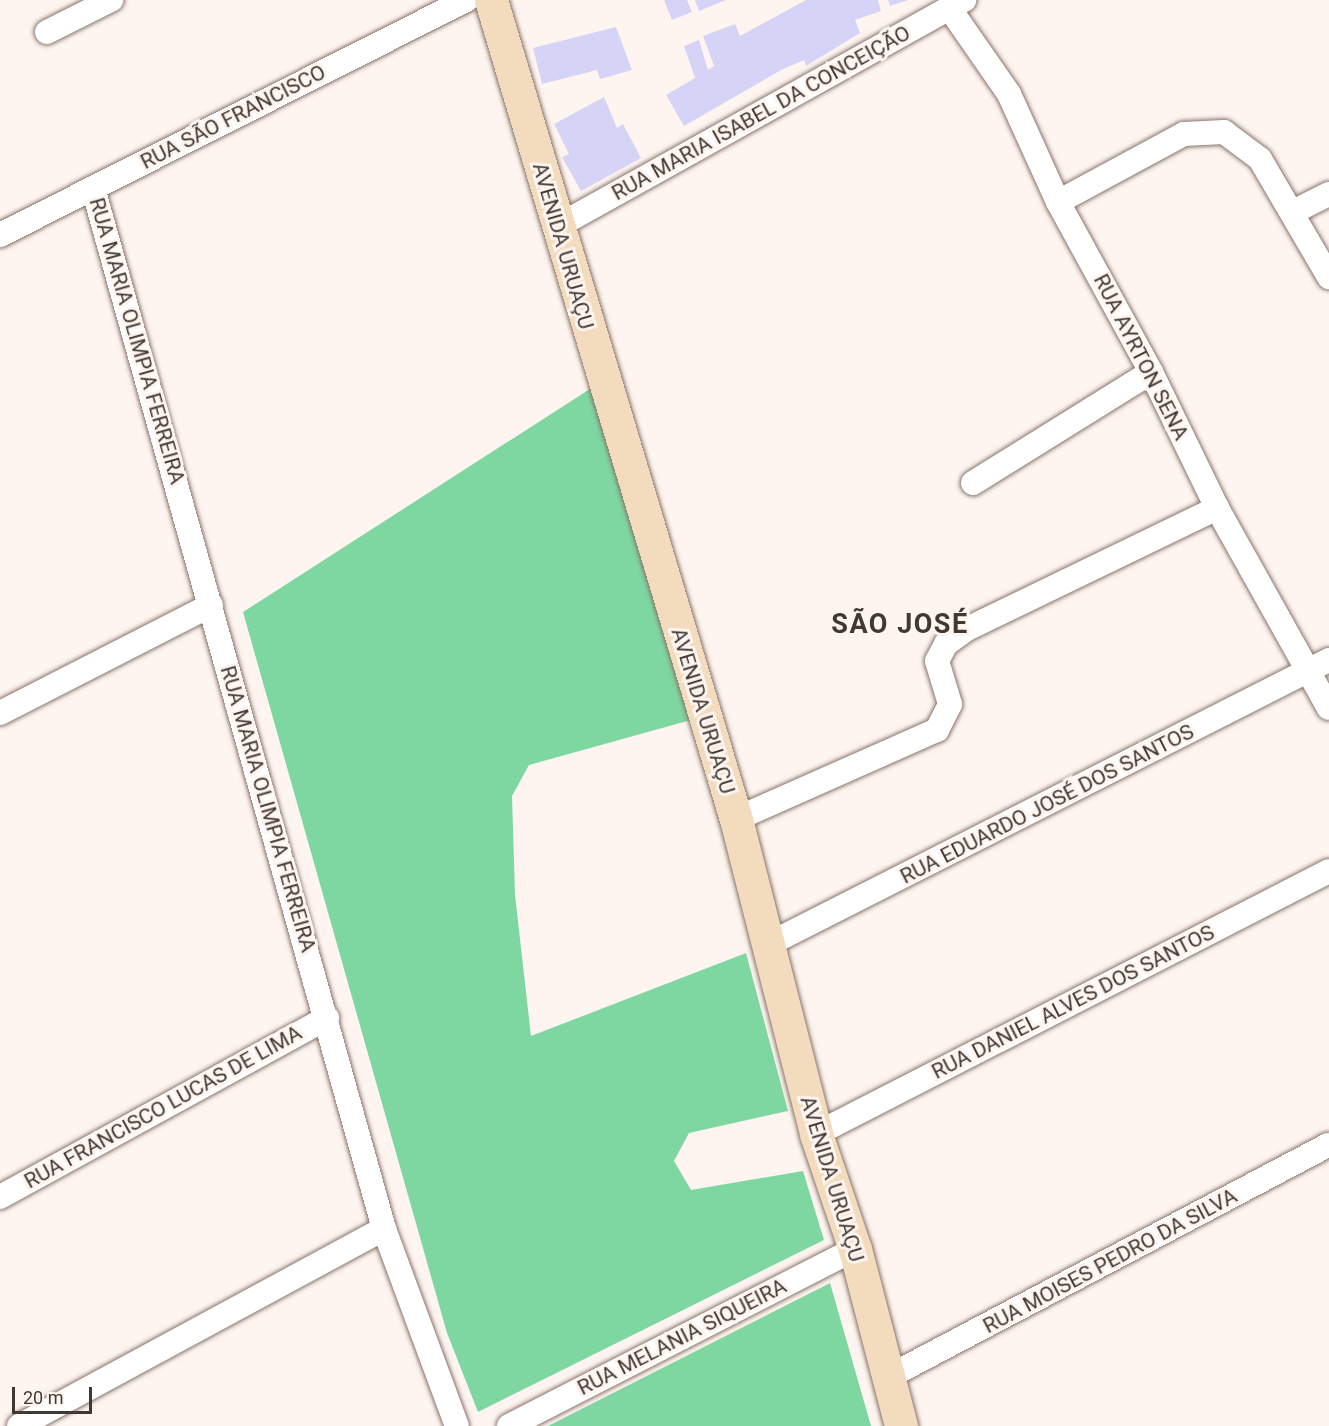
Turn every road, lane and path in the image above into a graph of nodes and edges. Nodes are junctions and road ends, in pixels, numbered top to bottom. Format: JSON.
{"nodes":[{"id":1,"x":111,"y":0,"type":"edge"},
{"id":2,"x":466,"y":0,"type":"edge"},
{"id":3,"x":491,"y":0,"type":"edge"},
{"id":4,"x":957,"y":4,"type":"edge"},
{"id":5,"x":47,"y":32,"type":"dead end"},
{"id":6,"x":93,"y":188,"type":"junction"},
{"id":7,"x":1329,"y":194,"type":"edge"},
{"id":8,"x":1058,"y":202,"type":"junction"},
{"id":9,"x":1293,"y":212,"type":"junction"},
{"id":10,"x":558,"y":226,"type":"junction"},
{"id":11,"x":0,"y":235,"type":"edge"},
{"id":12,"x":1329,"y":277,"type":"edge"},
{"id":13,"x":1151,"y":372,"type":"junction"},
{"id":14,"x":973,"y":483,"type":"dead end"},
{"id":15,"x":1217,"y":508,"type":"junction"},
{"id":16,"x":211,"y":605,"type":"junction"},
{"id":17,"x":1320,"y":665,"type":"edge"},
{"id":18,"x":1329,"y":708,"type":"edge"},
{"id":19,"x":0,"y":713,"type":"edge"},
{"id":20,"x":736,"y":819,"type":"junction"},
{"id":21,"x":1329,"y":871,"type":"edge"},
{"id":22,"x":765,"y":946,"type":"junction"},
{"id":23,"x":327,"y":1018,"type":"junction"},
{"id":24,"x":816,"y":1134,"type":"junction"},
{"id":25,"x":1329,"y":1145,"type":"edge"},
{"id":26,"x":0,"y":1197,"type":"edge"},
{"id":27,"x":384,"y":1229,"type":"junction"},
{"id":28,"x":855,"y":1249,"type":"junction"},
{"id":29,"x":890,"y":1376,"type":"junction"},
{"id":30,"x":19,"y":1426,"type":"edge"},
{"id":31,"x":457,"y":1426,"type":"edge"},
{"id":32,"x":509,"y":1426,"type":"edge"},
{"id":33,"x":901,"y":1426,"type":"edge"}],
"edges":[{"from":1,"to":5,"type":"street"},
{"from":2,"to":6,"type":"street","name":"RUA SÃO FRANCISCO"},
{"from":3,"to":10,"type":"street","name":"AVENIDA URUAÇU"},
{"from":4,"to":8,"type":"street","name":"RUA AYRTON SENA"},
{"from":4,"to":10,"type":"street","name":"RUA MARIA ISABEL DA CONCEIÇÃO"},
{"from":6,"to":11,"type":"street","name":"RUA SÃO FRANCISCO"},
{"from":6,"to":16,"type":"street","name":"RUA MARIA OLIMPIA FERREIRA"},
{"from":7,"to":9,"type":"street"},
{"from":8,"to":9,"type":"street"},
{"from":8,"to":13,"type":"street","name":"RUA AYRTON SENA"},
{"from":9,"to":12,"type":"street"},
{"from":10,"to":20,"type":"street","name":"AVENIDA URUAÇU"},
{"from":13,"to":14,"type":"street"},
{"from":13,"to":15,"type":"street","name":"RUA AYRTON SENA"},
{"from":15,"to":17,"type":"street","name":"RUA AYRTON SENA"},
{"from":15,"to":20,"type":"street"},
{"from":16,"to":19,"type":"street"},
{"from":16,"to":23,"type":"street","name":"RUA MARIA OLIMPIA FERREIRA"},
{"from":17,"to":18,"type":"street","name":"RUA AYRTON SENA"},
{"from":17,"to":22,"type":"street","name":"RUA EDUARDO JOSÉ DOS SANTOS"},
{"from":20,"to":22,"type":"street","name":"AVENIDA URUAÇU"},
{"from":21,"to":24,"type":"street","name":"RUA DANIEL ALVES DOS SANTOS"},
{"from":22,"to":24,"type":"street","name":"AVENIDA URUAÇU"},
{"from":23,"to":26,"type":"street","name":"RUA FRANCISCO LUCAS DE LIMA"},
{"from":23,"to":27,"type":"street","name":"RUA MARIA OLIMPIA FERREIRA"},
{"from":24,"to":28,"type":"street","name":"AVENIDA URUAÇU"},
{"from":25,"to":29,"type":"street","name":"RUA MOISES PEDRO DA SILVA"},
{"from":27,"to":30,"type":"street"},
{"from":27,"to":31,"type":"street","name":"RUA MARIA OLIMPIA FERREIRA"},
{"from":28,"to":29,"type":"street","name":"AVENIDA URUAÇU"},
{"from":28,"to":32,"type":"street","name":"RUA MELANIA SIQUEIRA"},
{"from":29,"to":33,"type":"street","name":"AVENIDA URUAÇU"}]}
